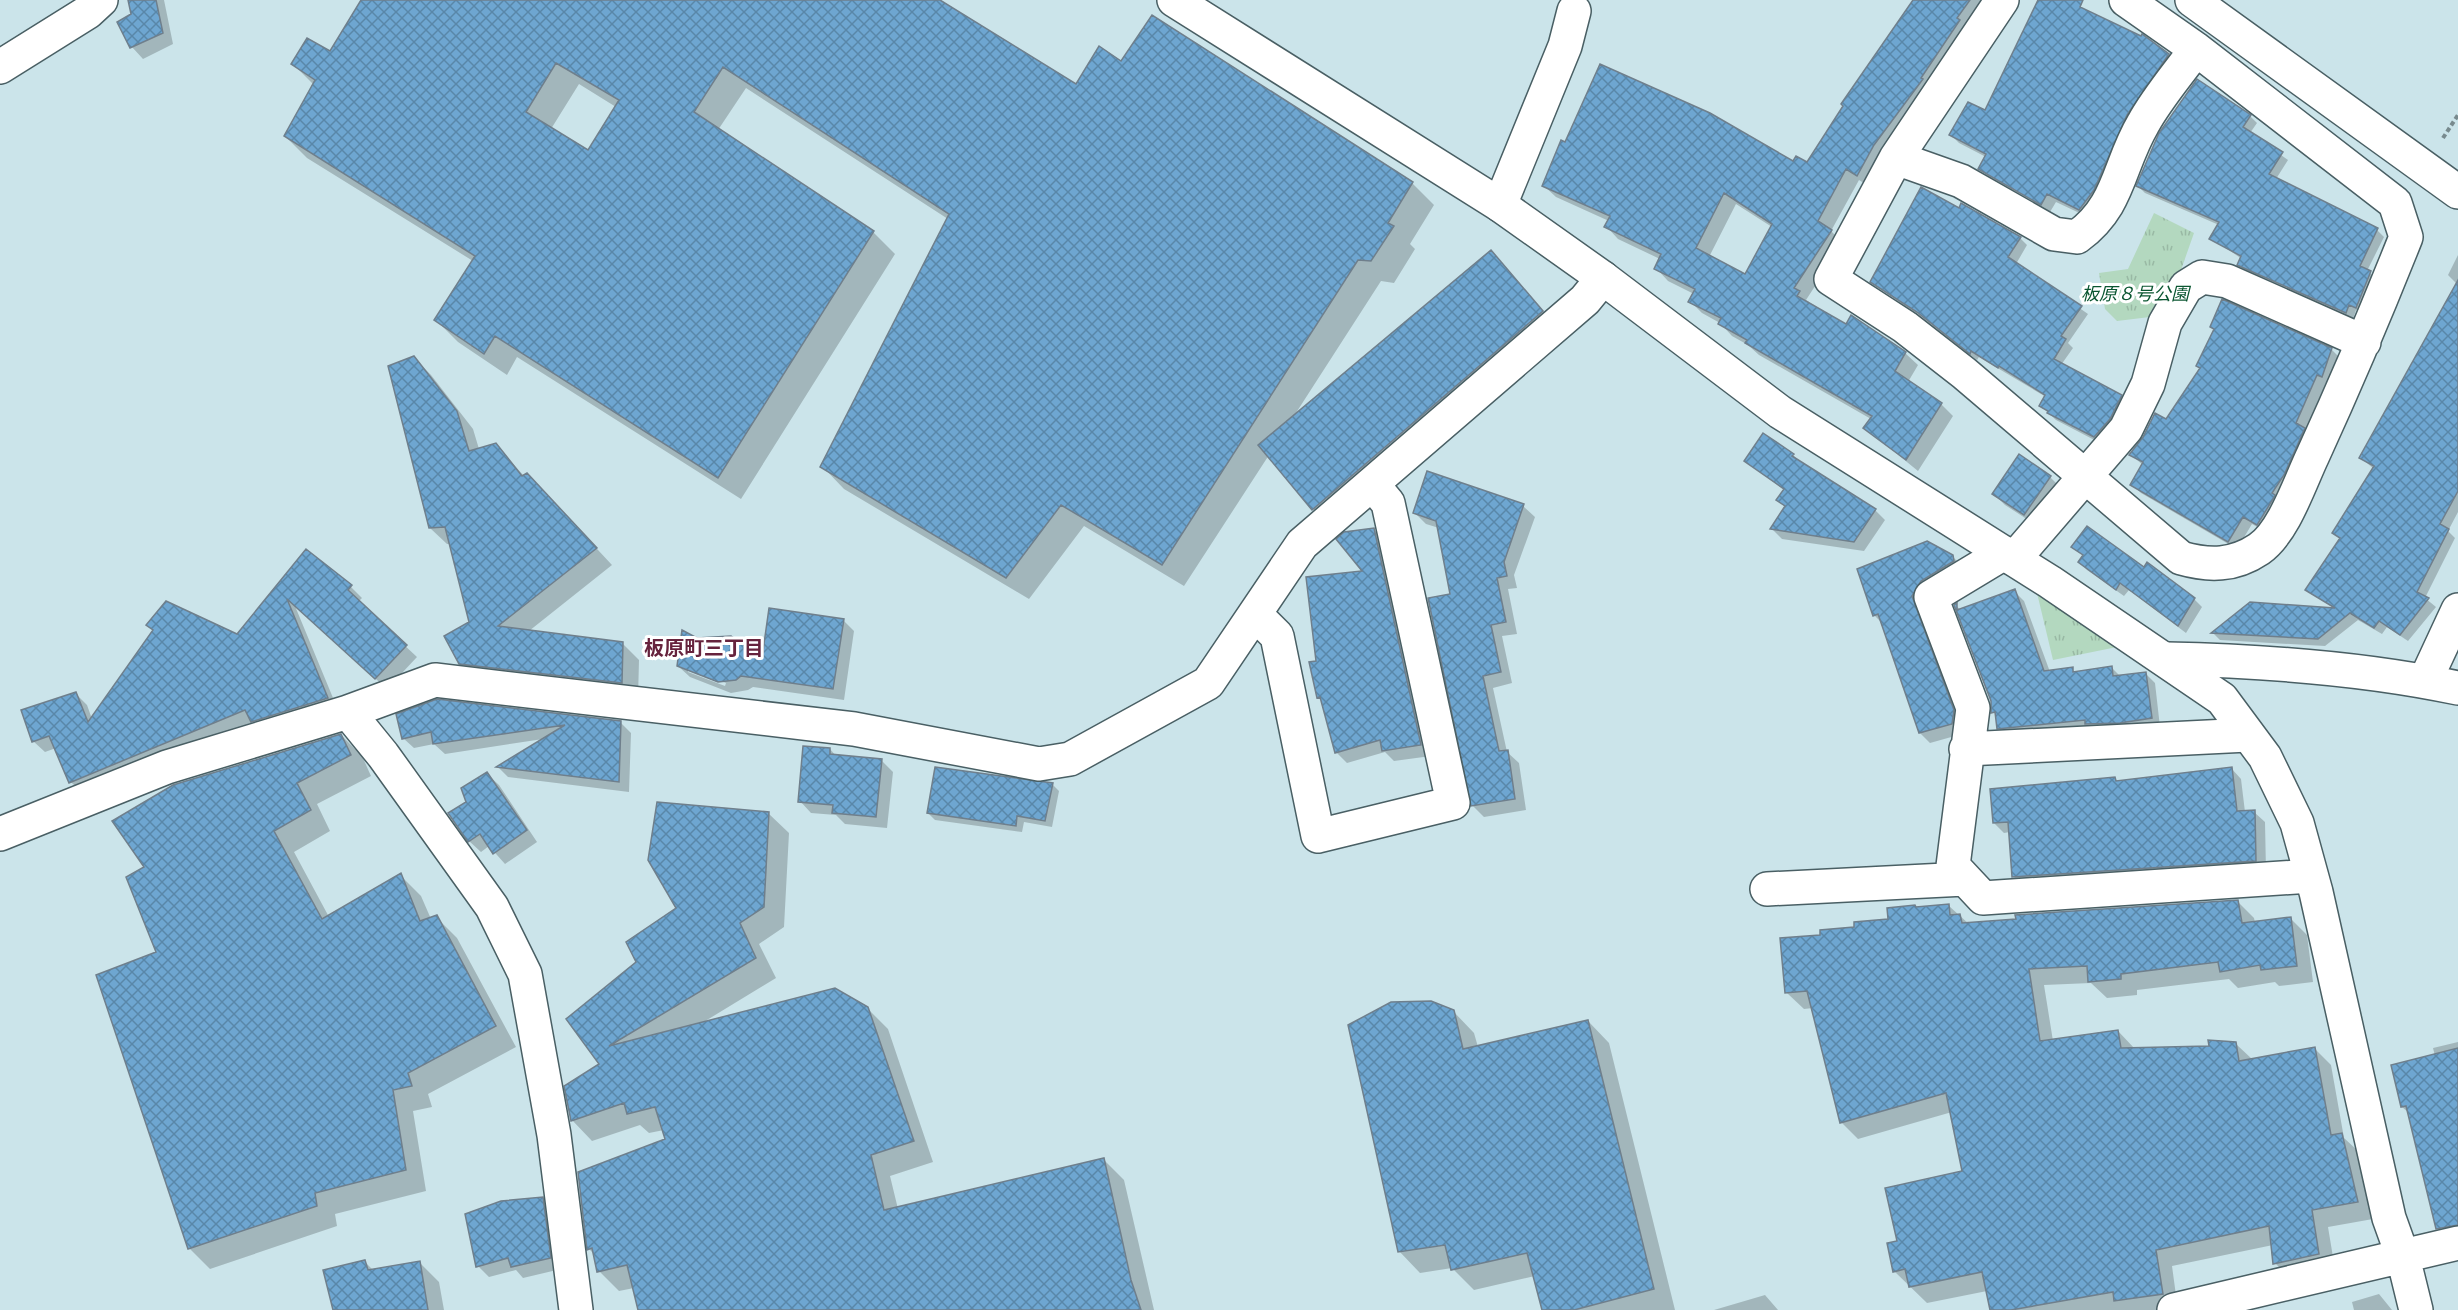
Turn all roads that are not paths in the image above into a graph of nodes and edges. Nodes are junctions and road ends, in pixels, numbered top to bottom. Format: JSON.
{"nodes":[{"id":1,"x":101,"y":0,"type":"edge"},
{"id":2,"x":1174,"y":0,"type":"edge"},
{"id":3,"x":2002,"y":0,"type":"edge"},
{"id":4,"x":2126,"y":0,"type":"edge"},
{"id":5,"x":2192,"y":0,"type":"edge"},
{"id":6,"x":1574,"y":11,"type":"dead end"},
{"id":7,"x":2196,"y":49,"type":"junction"},
{"id":8,"x":0,"y":68,"type":"edge"},
{"id":9,"x":1896,"y":158,"type":"junction"},
{"id":10,"x":2458,"y":192,"type":"edge"},
{"id":11,"x":1500,"y":205,"type":"junction"},
{"id":12,"x":1603,"y":278,"type":"junction"},
{"id":13,"x":2364,"y":342,"type":"junction"},
{"id":14,"x":2086,"y":477,"type":"junction"},
{"id":15,"x":1373,"y":485,"type":"junction"},
{"id":16,"x":2009,"y":556,"type":"junction"},
{"id":17,"x":2458,"y":610,"type":"edge"},
{"id":18,"x":1255,"y":614,"type":"junction"},
{"id":19,"x":2167,"y":659,"type":"junction"},
{"id":20,"x":2426,"y":681,"type":"junction"},
{"id":21,"x":2458,"y":688,"type":"edge"},
{"id":22,"x":348,"y":712,"type":"junction"},
{"id":23,"x":2248,"y":735,"type":"junction"},
{"id":24,"x":1966,"y":749,"type":"junction"},
{"id":25,"x":0,"y":834,"type":"edge"},
{"id":26,"x":2312,"y":876,"type":"junction"},
{"id":27,"x":1965,"y":879,"type":"junction"},
{"id":28,"x":1767,"y":889,"type":"dead end"},
{"id":29,"x":2458,"y":1243,"type":"edge"},
{"id":30,"x":2403,"y":1257,"type":"junction"},
{"id":31,"x":576,"y":1310,"type":"edge"},
{"id":32,"x":2174,"y":1310,"type":"edge"},
{"id":33,"x":2416,"y":1310,"type":"edge"}],
"edges":[{"from":1,"to":8,"type":"street"},
{"from":2,"to":11,"type":"street"},
{"from":3,"to":9,"type":"street"},
{"from":4,"to":7,"type":"street"},
{"from":5,"to":10,"type":"street"},
{"from":6,"to":11,"type":"street"},
{"from":7,"to":9,"type":"street"},
{"from":7,"to":13,"type":"street"},
{"from":9,"to":14,"type":"street"},
{"from":11,"to":12,"type":"street"},
{"from":12,"to":15,"type":"street"},
{"from":12,"to":16,"type":"street"},
{"from":13,"to":14,"type":"street"},
{"from":13,"to":14,"type":"street"},
{"from":14,"to":16,"type":"street"},
{"from":15,"to":18,"type":"street"},
{"from":15,"to":18,"type":"street"},
{"from":16,"to":19,"type":"street"},
{"from":16,"to":24,"type":"street"},
{"from":17,"to":20,"type":"street"},
{"from":18,"to":22,"type":"street"},
{"from":19,"to":20,"type":"street"},
{"from":19,"to":23,"type":"street"},
{"from":20,"to":21,"type":"street"},
{"from":22,"to":25,"type":"street"},
{"from":22,"to":31,"type":"street"},
{"from":23,"to":24,"type":"street"},
{"from":23,"to":26,"type":"street"},
{"from":24,"to":27,"type":"street"},
{"from":26,"to":27,"type":"street"},
{"from":26,"to":30,"type":"street"},
{"from":27,"to":28,"type":"street"},
{"from":29,"to":30,"type":"street"},
{"from":30,"to":32,"type":"street"},
{"from":30,"to":33,"type":"street"}]}
